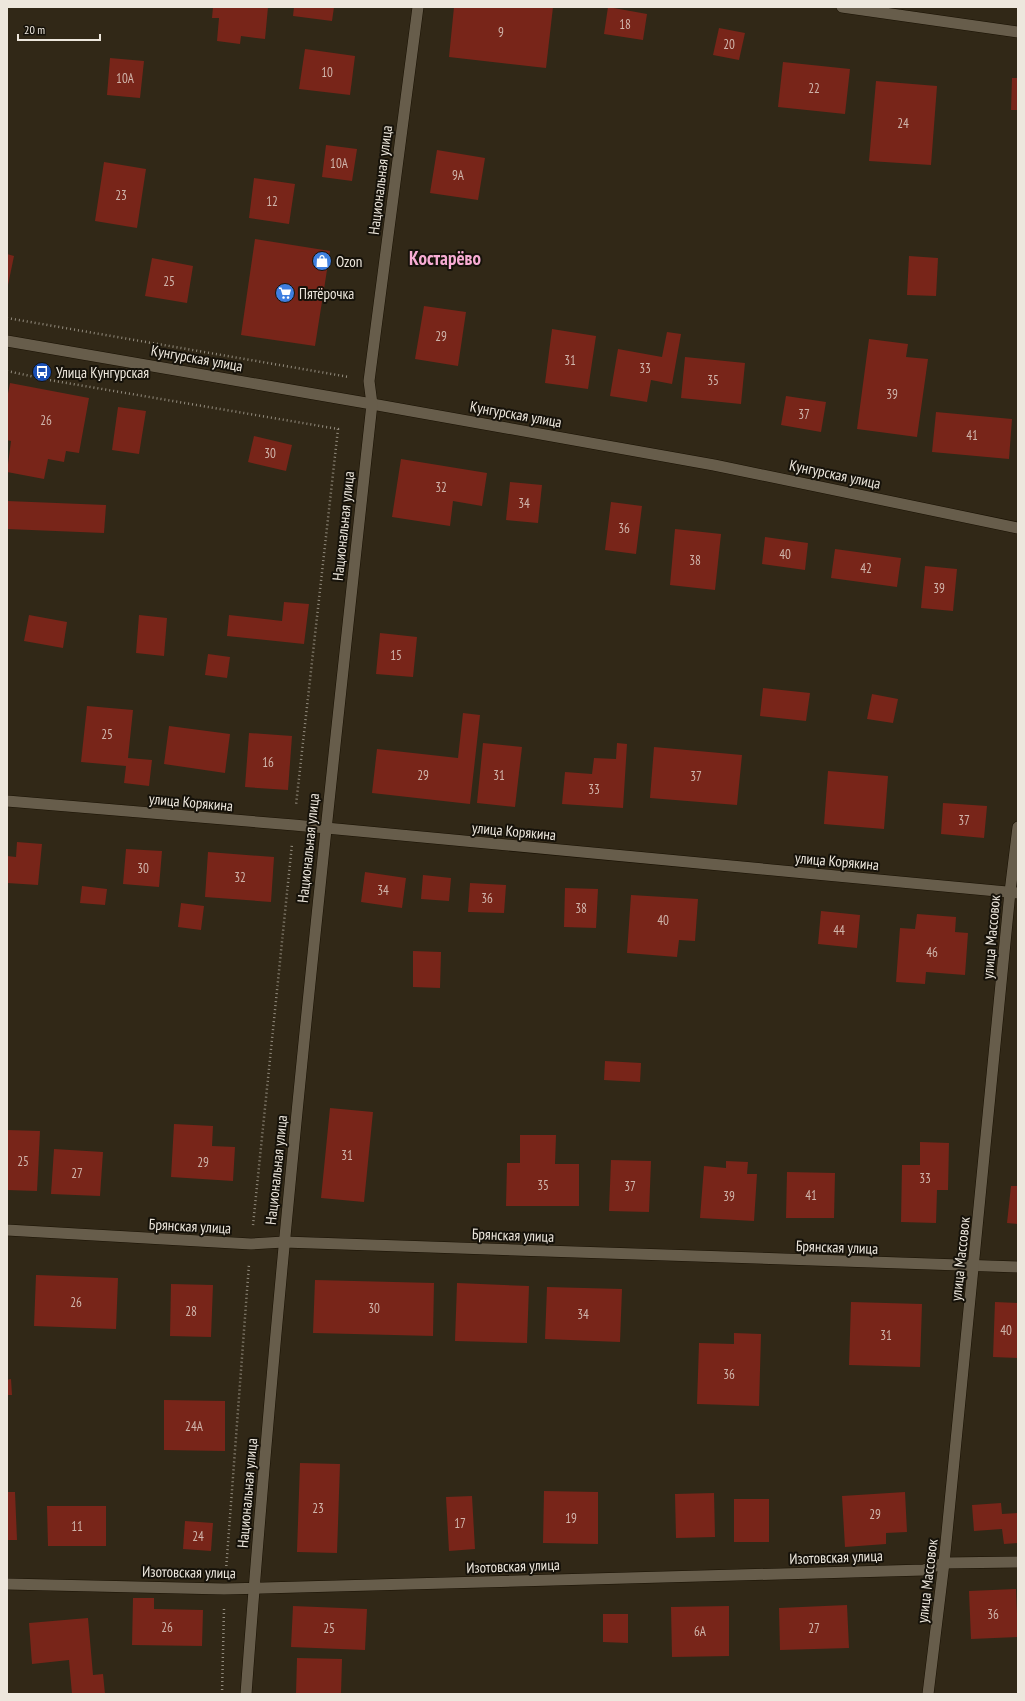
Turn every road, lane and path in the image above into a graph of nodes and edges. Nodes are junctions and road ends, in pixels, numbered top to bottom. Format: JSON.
{"nodes":[{"id":1,"x":418,"y":7,"type":"edge"},
{"id":2,"x":842,"y":7,"type":"edge"},
{"id":3,"x":1018,"y":32,"type":"edge"},
{"id":4,"x":7,"y":318,"type":"edge"},
{"id":5,"x":7,"y":341,"type":"edge"},
{"id":6,"x":7,"y":371,"type":"edge"},
{"id":7,"x":369,"y":380,"type":"junction"},
{"id":8,"x":372,"y":404,"type":"junction"},
{"id":9,"x":1018,"y":528,"type":"edge"},
{"id":10,"x":7,"y":801,"type":"edge"},
{"id":11,"x":294,"y":825,"type":"junction"},
{"id":12,"x":1018,"y":827,"type":"edge"},
{"id":13,"x":325,"y":829,"type":"junction"},
{"id":14,"x":1014,"y":892,"type":"edge"},
{"id":15,"x":7,"y":1230,"type":"edge"},
{"id":16,"x":284,"y":1242,"type":"junction"},
{"id":17,"x":251,"y":1244,"type":"junction"},
{"id":18,"x":975,"y":1266,"type":"junction"},
{"id":19,"x":1018,"y":1267,"type":"edge"},
{"id":20,"x":1018,"y":1562,"type":"edge"},
{"id":21,"x":944,"y":1563,"type":"junction"},
{"id":22,"x":7,"y":1584,"type":"edge"},
{"id":23,"x":254,"y":1588,"type":"junction"},
{"id":24,"x":224,"y":1589,"type":"junction"},
{"id":25,"x":222,"y":1694,"type":"edge"},
{"id":26,"x":246,"y":1694,"type":"edge"},
{"id":27,"x":928,"y":1694,"type":"edge"}],
"edges":[{"from":1,"to":7,"type":"street","name":"Национальная улица"},
{"from":2,"to":3,"type":"street"},
{"from":4,"to":7,"type":"path"},
{"from":5,"to":8,"type":"street","name":"Кунгурская улица"},
{"from":6,"to":11,"type":"path"},
{"from":7,"to":8,"type":"street","name":"Национальная улица"},
{"from":8,"to":9,"type":"street","name":"Кунгурская улица"},
{"from":8,"to":13,"type":"street","name":"Национальная улица"},
{"from":10,"to":11,"type":"street","name":"улица Корякина"},
{"from":11,"to":13,"type":"street","name":"улица Корякина"},
{"from":11,"to":17,"type":"path"},
{"from":12,"to":14,"type":"street","name":"улица Массовок"},
{"from":13,"to":14,"type":"street","name":"улица Корякина"},
{"from":13,"to":16,"type":"street","name":"Национальная улица"},
{"from":14,"to":18,"type":"street","name":"улица Массовок"},
{"from":15,"to":17,"type":"street","name":"Брянская улица"},
{"from":16,"to":17,"type":"street","name":"Брянская улица"},
{"from":16,"to":18,"type":"street","name":"Брянская улица"},
{"from":16,"to":23,"type":"street","name":"Национальная улица"},
{"from":17,"to":24,"type":"path"},
{"from":18,"to":19,"type":"street","name":"Брянская улица"},
{"from":18,"to":21,"type":"street","name":"улица Массовок"},
{"from":20,"to":21,"type":"street","name":"Изотовская улица"},
{"from":21,"to":23,"type":"street","name":"Изотовская улица"},
{"from":21,"to":27,"type":"street","name":"улица Массовок"},
{"from":22,"to":24,"type":"street","name":"Изотовская улица"},
{"from":23,"to":24,"type":"street","name":"Изотовская улица"},
{"from":23,"to":26,"type":"street","name":"Национальная улица"},
{"from":24,"to":25,"type":"path"}]}
